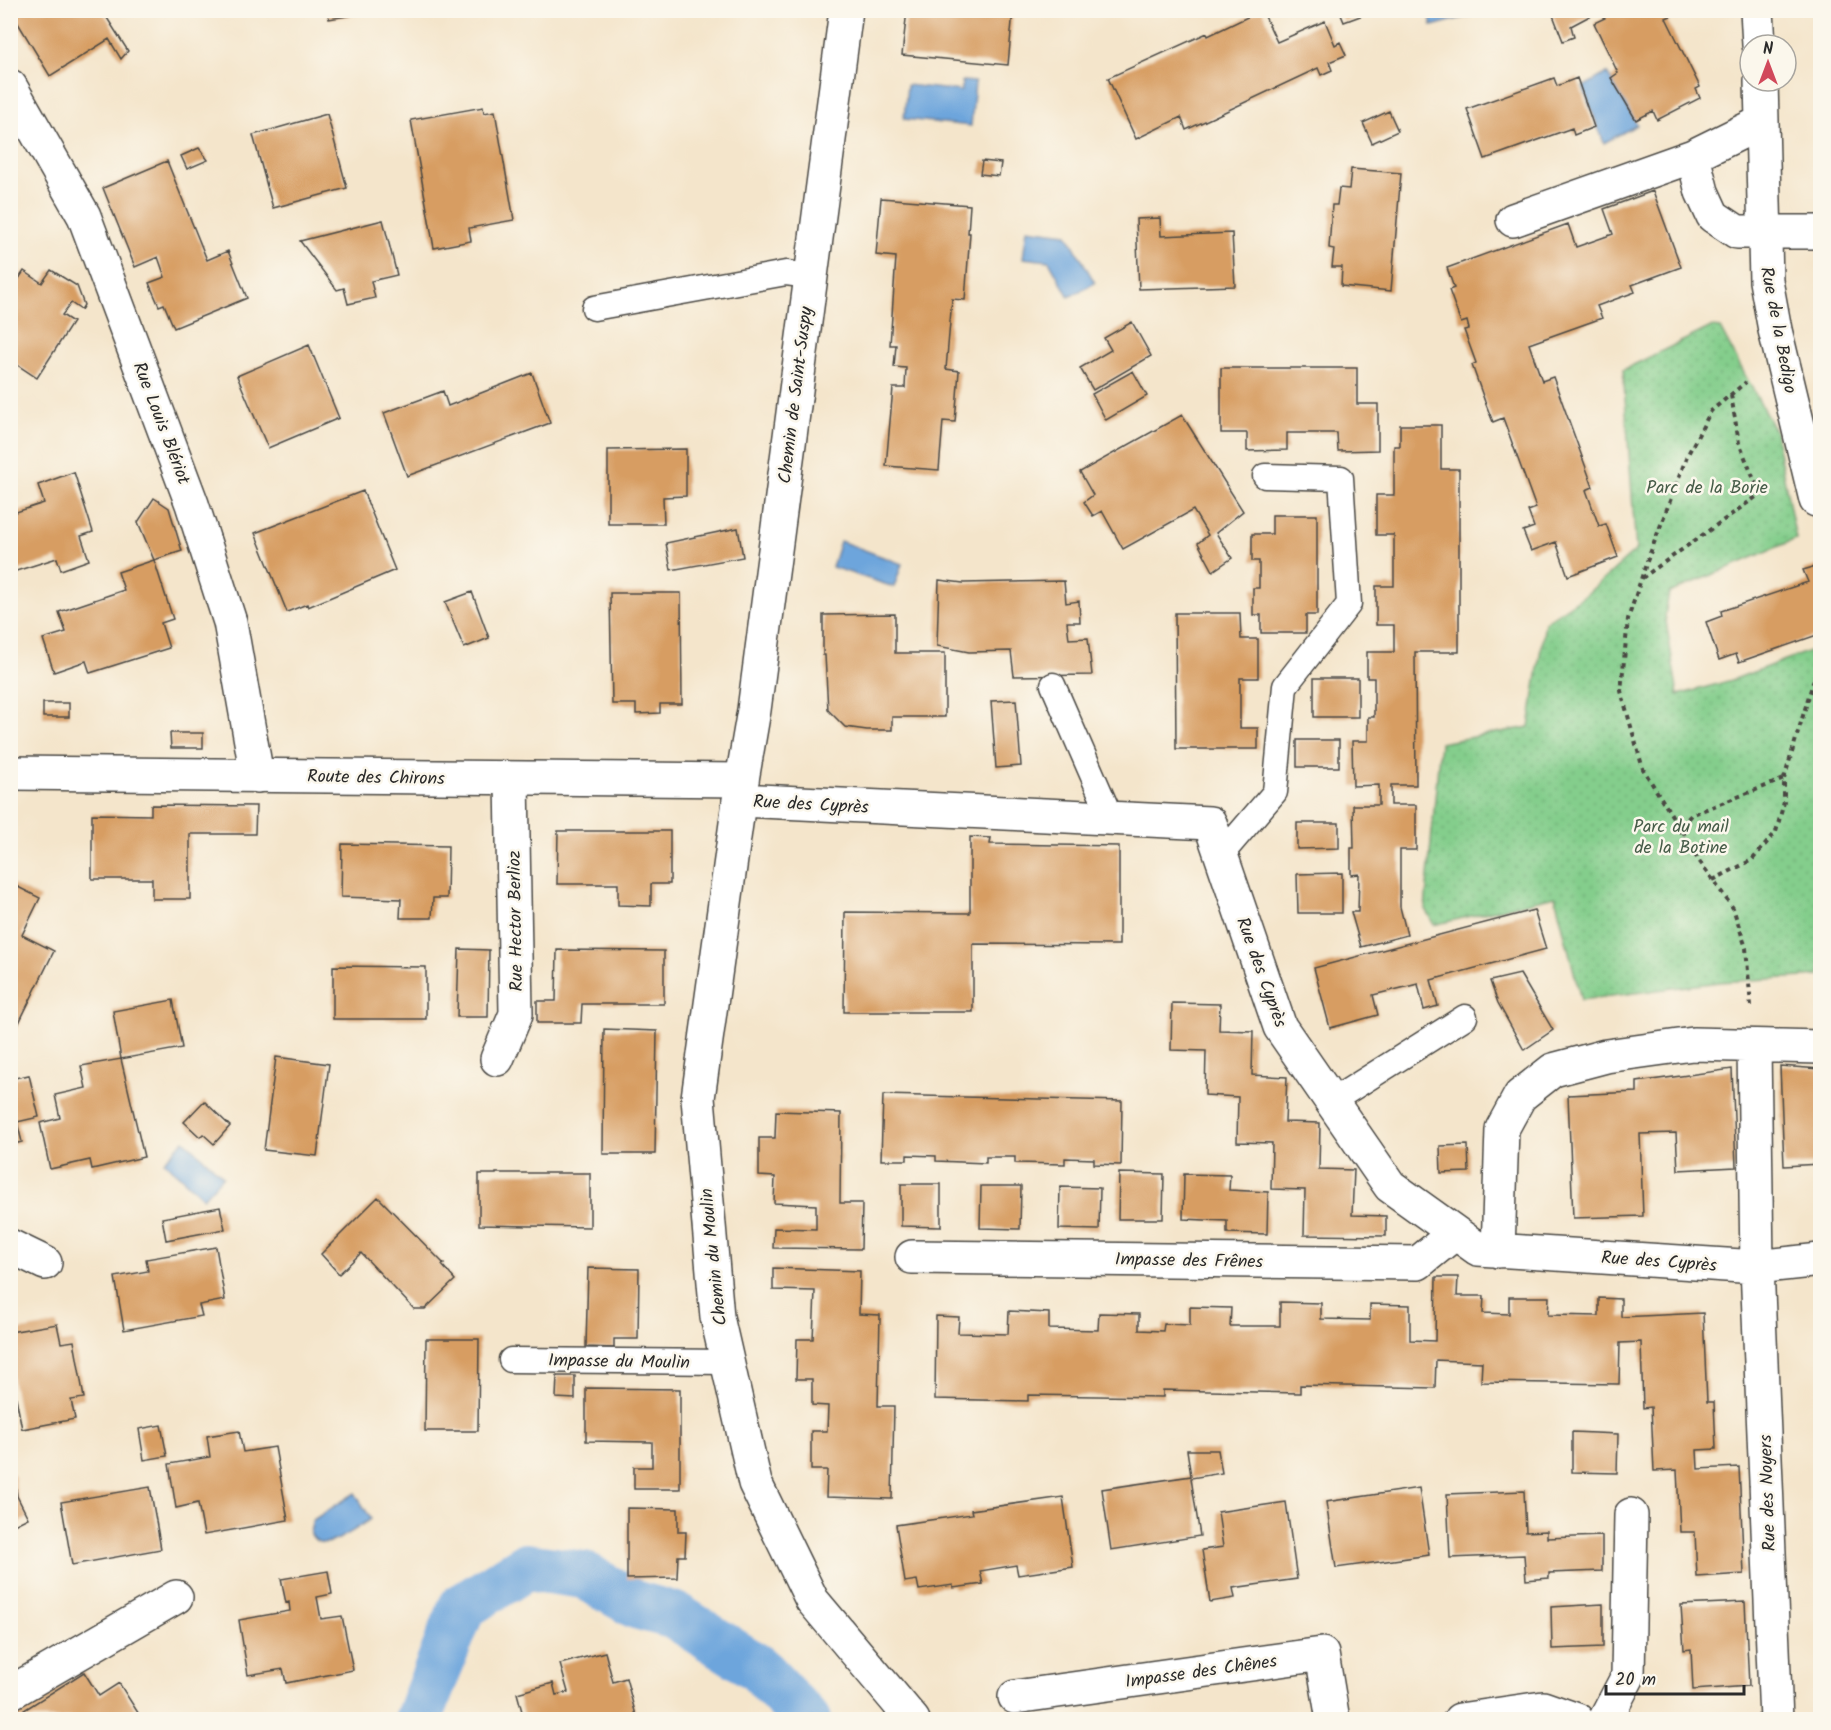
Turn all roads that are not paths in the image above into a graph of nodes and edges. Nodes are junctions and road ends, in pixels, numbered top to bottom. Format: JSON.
{"nodes":[{"id":1,"x":846,"y":10,"type":"edge"},
{"id":2,"x":1757,"y":10,"type":"edge"},
{"id":3,"x":1758,"y":33,"type":"edge"},
{"id":4,"x":11,"y":88,"type":"edge"},
{"id":5,"x":1761,"y":93,"type":"edge"},
{"id":6,"x":1762,"y":122,"type":"junction"},
{"id":7,"x":1694,"y":156,"type":"junction"},
{"id":8,"x":1513,"y":220,"type":"dead end"},
{"id":9,"x":1764,"y":232,"type":"junction"},
{"id":10,"x":1821,"y":232,"type":"edge"},
{"id":11,"x":810,"y":276,"type":"junction"},
{"id":12,"x":594,"y":308,"type":"dead end"},
{"id":13,"x":1265,"y":476,"type":"dead end"},
{"id":14,"x":1816,"y":500,"type":"dead end"},
{"id":15,"x":1053,"y":685,"type":"dead end"},
{"id":16,"x":10,"y":773,"type":"edge"},
{"id":17,"x":257,"y":776,"type":"junction"},
{"id":18,"x":512,"y":778,"type":"junction"},
{"id":19,"x":740,"y":790,"type":"junction"},
{"id":20,"x":1111,"y":818,"type":"junction"},
{"id":21,"x":1221,"y":855,"type":"junction"},
{"id":22,"x":1465,"y":1017,"type":"dead end"},
{"id":23,"x":1754,"y":1046,"type":"junction"},
{"id":24,"x":1821,"y":1047,"type":"edge"},
{"id":25,"x":497,"y":1059,"type":"dead end"},
{"id":26,"x":1332,"y":1101,"type":"junction"},
{"id":27,"x":1455,"y":1233,"type":"junction"},
{"id":28,"x":10,"y":1246,"type":"edge"},
{"id":29,"x":1498,"y":1251,"type":"junction"},
{"id":30,"x":912,"y":1257,"type":"dead end"},
{"id":31,"x":1821,"y":1260,"type":"edge"},
{"id":32,"x":45,"y":1263,"type":"dead end"},
{"id":33,"x":1757,"y":1267,"type":"junction"},
{"id":34,"x":511,"y":1360,"type":"dead end"},
{"id":35,"x":728,"y":1362,"type":"junction"},
{"id":36,"x":1631,"y":1515,"type":"dead end"},
{"id":37,"x":177,"y":1597,"type":"dead end"},
{"id":38,"x":10,"y":1692,"type":"edge"},
{"id":39,"x":1015,"y":1697,"type":"dead end"},
{"id":40,"x":913,"y":1719,"type":"edge"},
{"id":41,"x":1333,"y":1719,"type":"edge"},
{"id":42,"x":1460,"y":1719,"type":"edge"},
{"id":43,"x":1577,"y":1719,"type":"edge"},
{"id":44,"x":1605,"y":1719,"type":"edge"},
{"id":45,"x":1776,"y":1719,"type":"edge"}],
"edges":[{"from":1,"to":11,"type":"street","name":"Chemin de Saint-Suspy"},
{"from":2,"to":3,"type":"street"},
{"from":4,"to":17,"type":"street","name":"Rue Louis Blériot"},
{"from":5,"to":6,"type":"street","name":"Rue de la Bedigo"},
{"from":6,"to":7,"type":"street"},
{"from":6,"to":9,"type":"street","name":"Rue de la Bedigo"},
{"from":7,"to":8,"type":"street"},
{"from":7,"to":9,"type":"street"},
{"from":9,"to":10,"type":"street"},
{"from":9,"to":14,"type":"street","name":"Rue de la Bedigo"},
{"from":11,"to":12,"type":"lane"},
{"from":11,"to":19,"type":"street","name":"Chemin de Saint-Suspy"},
{"from":13,"to":21,"type":"lane"},
{"from":15,"to":20,"type":"lane"},
{"from":16,"to":17,"type":"street","name":"Route des Chirons"},
{"from":17,"to":18,"type":"street","name":"Route des Chirons"},
{"from":18,"to":19,"type":"street","name":"Route des Chirons"},
{"from":18,"to":25,"type":"street","name":"Rue Hector Berlioz"},
{"from":19,"to":20,"type":"street","name":"Rue des Cyprès"},
{"from":19,"to":35,"type":"street","name":"Chemin du Moulin"},
{"from":20,"to":21,"type":"street","name":"Rue des Cyprès"},
{"from":21,"to":26,"type":"street","name":"Rue des Cyprès"},
{"from":22,"to":26,"type":"lane"},
{"from":23,"to":24,"type":"street"},
{"from":23,"to":29,"type":"street"},
{"from":23,"to":33,"type":"street","name":"Rue des Noyers"},
{"from":26,"to":27,"type":"street","name":"Rue des Cyprès"},
{"from":27,"to":29,"type":"street","name":"Rue des Cyprès"},
{"from":27,"to":30,"type":"street","name":"Impasse des Frênes"},
{"from":28,"to":32,"type":"street"},
{"from":29,"to":33,"type":"street","name":"Rue des Cyprès"},
{"from":31,"to":33,"type":"street","name":"Rue des Cyprès"},
{"from":33,"to":45,"type":"street","name":"Rue des Noyers"},
{"from":34,"to":35,"type":"lane","name":"Impasse du Moulin"},
{"from":35,"to":40,"type":"street","name":"Chemin du Moulin"},
{"from":36,"to":44,"type":"street"},
{"from":37,"to":38,"type":"street"},
{"from":39,"to":41,"type":"street","name":"Impasse des Chênes"},
{"from":42,"to":43,"type":"street"}]}
